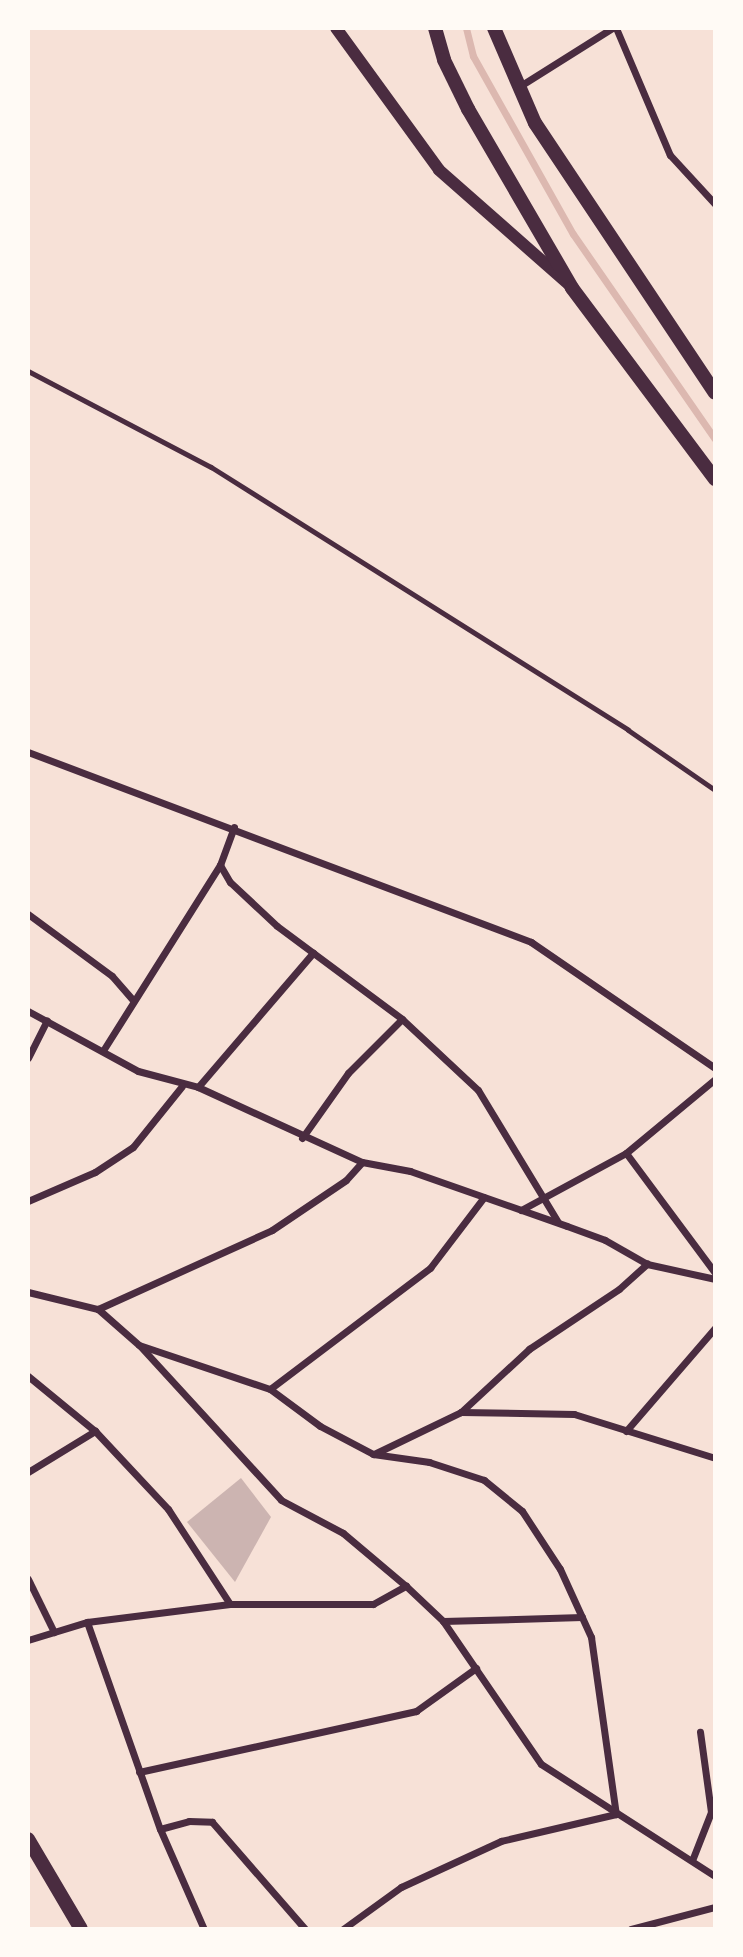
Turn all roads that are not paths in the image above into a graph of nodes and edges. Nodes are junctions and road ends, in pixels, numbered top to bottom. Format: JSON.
{"nodes":[{"id":1,"x":335,"y":28,"type":"edge"},
{"id":2,"x":435,"y":28,"type":"edge"},
{"id":3,"x":494,"y":28,"type":"edge"},
{"id":4,"x":614,"y":28,"type":"edge"},
{"id":5,"x":519,"y":86,"type":"junction"},
{"id":6,"x":715,"y":204,"type":"edge"},
{"id":7,"x":572,"y":288,"type":"junction"},
{"id":8,"x":28,"y":371,"type":"edge"},
{"id":9,"x":715,"y":393,"type":"edge"},
{"id":10,"x":715,"y":479,"type":"edge"},
{"id":11,"x":28,"y":752,"type":"edge"},
{"id":12,"x":715,"y":790,"type":"edge"},
{"id":13,"x":234,"y":827,"type":"junction"},
{"id":14,"x":220,"y":865,"type":"junction"},
{"id":15,"x":28,"y":914,"type":"edge"},
{"id":16,"x":313,"y":953,"type":"junction"},
{"id":17,"x":134,"y":1001,"type":"junction"},
{"id":18,"x":28,"y":1011,"type":"edge"},
{"id":19,"x":402,"y":1019,"type":"junction"},
{"id":20,"x":47,"y":1020,"type":"junction"},
{"id":21,"x":104,"y":1049,"type":"junction"},
{"id":22,"x":28,"y":1058,"type":"edge"},
{"id":23,"x":715,"y":1068,"type":"edge"},
{"id":24,"x":715,"y":1079,"type":"edge"},
{"id":25,"x":183,"y":1086,"type":"junction"},
{"id":26,"x":198,"y":1087,"type":"junction"},
{"id":27,"x":302,"y":1138,"type":"junction"},
{"id":28,"x":626,"y":1153,"type":"junction"},
{"id":29,"x":362,"y":1162,"type":"junction"},
{"id":30,"x":484,"y":1197,"type":"junction"},
{"id":31,"x":544,"y":1200,"type":"junction"},
{"id":32,"x":28,"y":1201,"type":"edge"},
{"id":33,"x":521,"y":1210,"type":"junction"},
{"id":34,"x":558,"y":1223,"type":"junction"},
{"id":35,"x":647,"y":1264,"type":"junction"},
{"id":36,"x":715,"y":1273,"type":"edge"},
{"id":37,"x":715,"y":1279,"type":"edge"},
{"id":38,"x":28,"y":1292,"type":"edge"},
{"id":39,"x":98,"y":1309,"type":"junction"},
{"id":40,"x":715,"y":1328,"type":"edge"},
{"id":41,"x":139,"y":1345,"type":"junction"},
{"id":42,"x":28,"y":1376,"type":"edge"},
{"id":43,"x":270,"y":1388,"type":"junction"},
{"id":44,"x":461,"y":1412,"type":"junction"},
{"id":45,"x":95,"y":1431,"type":"junction"},
{"id":46,"x":626,"y":1431,"type":"junction"},
{"id":47,"x":373,"y":1454,"type":"junction"},
{"id":48,"x":715,"y":1458,"type":"edge"},
{"id":49,"x":28,"y":1472,"type":"edge"},
{"id":50,"x":28,"y":1579,"type":"edge"},
{"id":51,"x":406,"y":1586,"type":"junction"},
{"id":52,"x":230,"y":1604,"type":"junction"},
{"id":53,"x":582,"y":1617,"type":"junction"},
{"id":54,"x":443,"y":1621,"type":"junction"},
{"id":55,"x":87,"y":1622,"type":"junction"},
{"id":56,"x":54,"y":1632,"type":"junction"},
{"id":57,"x":28,"y":1640,"type":"edge"},
{"id":58,"x":476,"y":1668,"type":"junction"},
{"id":59,"x":700,"y":1732,"type":"dead end"},
{"id":60,"x":139,"y":1772,"type":"junction"},
{"id":61,"x":616,"y":1814,"type":"junction"},
{"id":62,"x":160,"y":1829,"type":"junction"},
{"id":63,"x":28,"y":1839,"type":"edge"},
{"id":64,"x":693,"y":1858,"type":"junction"},
{"id":65,"x":715,"y":1876,"type":"edge"},
{"id":66,"x":715,"y":1907,"type":"edge"},
{"id":67,"x":81,"y":1929,"type":"edge"},
{"id":68,"x":204,"y":1929,"type":"edge"},
{"id":69,"x":304,"y":1929,"type":"edge"},
{"id":70,"x":343,"y":1929,"type":"edge"},
{"id":71,"x":631,"y":1929,"type":"edge"}],
"edges":[{"from":1,"to":7,"type":"street"},
{"from":2,"to":7,"type":"main road"},
{"from":3,"to":5,"type":"main road"},
{"from":4,"to":5,"type":"street"},
{"from":4,"to":6,"type":"street"},
{"from":5,"to":9,"type":"main road"},
{"from":7,"to":10,"type":"main road"},
{"from":8,"to":12,"type":"lane"},
{"from":11,"to":13,"type":"street"},
{"from":13,"to":14,"type":"street"},
{"from":13,"to":23,"type":"street"},
{"from":14,"to":16,"type":"street"},
{"from":14,"to":17,"type":"street"},
{"from":15,"to":17,"type":"street"},
{"from":16,"to":19,"type":"street"},
{"from":16,"to":26,"type":"street"},
{"from":17,"to":21,"type":"street"},
{"from":18,"to":20,"type":"street"},
{"from":19,"to":27,"type":"street"},
{"from":19,"to":31,"type":"street"},
{"from":20,"to":21,"type":"street"},
{"from":20,"to":22,"type":"street"},
{"from":21,"to":25,"type":"street"},
{"from":24,"to":28,"type":"street"},
{"from":25,"to":26,"type":"street"},
{"from":25,"to":32,"type":"street"},
{"from":26,"to":27,"type":"street"},
{"from":27,"to":29,"type":"street"},
{"from":28,"to":31,"type":"street"},
{"from":28,"to":36,"type":"street"},
{"from":29,"to":30,"type":"street"},
{"from":29,"to":39,"type":"street"},
{"from":30,"to":33,"type":"street"},
{"from":30,"to":43,"type":"street"},
{"from":31,"to":33,"type":"street"},
{"from":31,"to":34,"type":"street"},
{"from":33,"to":34,"type":"street"},
{"from":34,"to":35,"type":"street"},
{"from":35,"to":37,"type":"street"},
{"from":35,"to":44,"type":"street"},
{"from":38,"to":39,"type":"street"},
{"from":39,"to":41,"type":"street"},
{"from":40,"to":46,"type":"street"},
{"from":41,"to":43,"type":"street"},
{"from":41,"to":51,"type":"street"},
{"from":42,"to":45,"type":"street"},
{"from":43,"to":47,"type":"street"},
{"from":44,"to":46,"type":"street"},
{"from":44,"to":47,"type":"street"},
{"from":45,"to":49,"type":"street"},
{"from":45,"to":52,"type":"street"},
{"from":46,"to":48,"type":"street"},
{"from":47,"to":53,"type":"street"},
{"from":50,"to":56,"type":"street"},
{"from":51,"to":52,"type":"street"},
{"from":51,"to":54,"type":"street"},
{"from":52,"to":55,"type":"street"},
{"from":53,"to":54,"type":"street"},
{"from":53,"to":61,"type":"street"},
{"from":54,"to":58,"type":"street"},
{"from":55,"to":56,"type":"street"},
{"from":55,"to":60,"type":"street"},
{"from":56,"to":57,"type":"street"},
{"from":58,"to":60,"type":"street"},
{"from":58,"to":61,"type":"street"},
{"from":59,"to":64,"type":"street"},
{"from":60,"to":62,"type":"street"},
{"from":61,"to":64,"type":"street"},
{"from":61,"to":70,"type":"street"},
{"from":62,"to":68,"type":"street"},
{"from":62,"to":69,"type":"street"},
{"from":63,"to":67,"type":"main road"},
{"from":64,"to":65,"type":"street"},
{"from":66,"to":71,"type":"street"}]}
